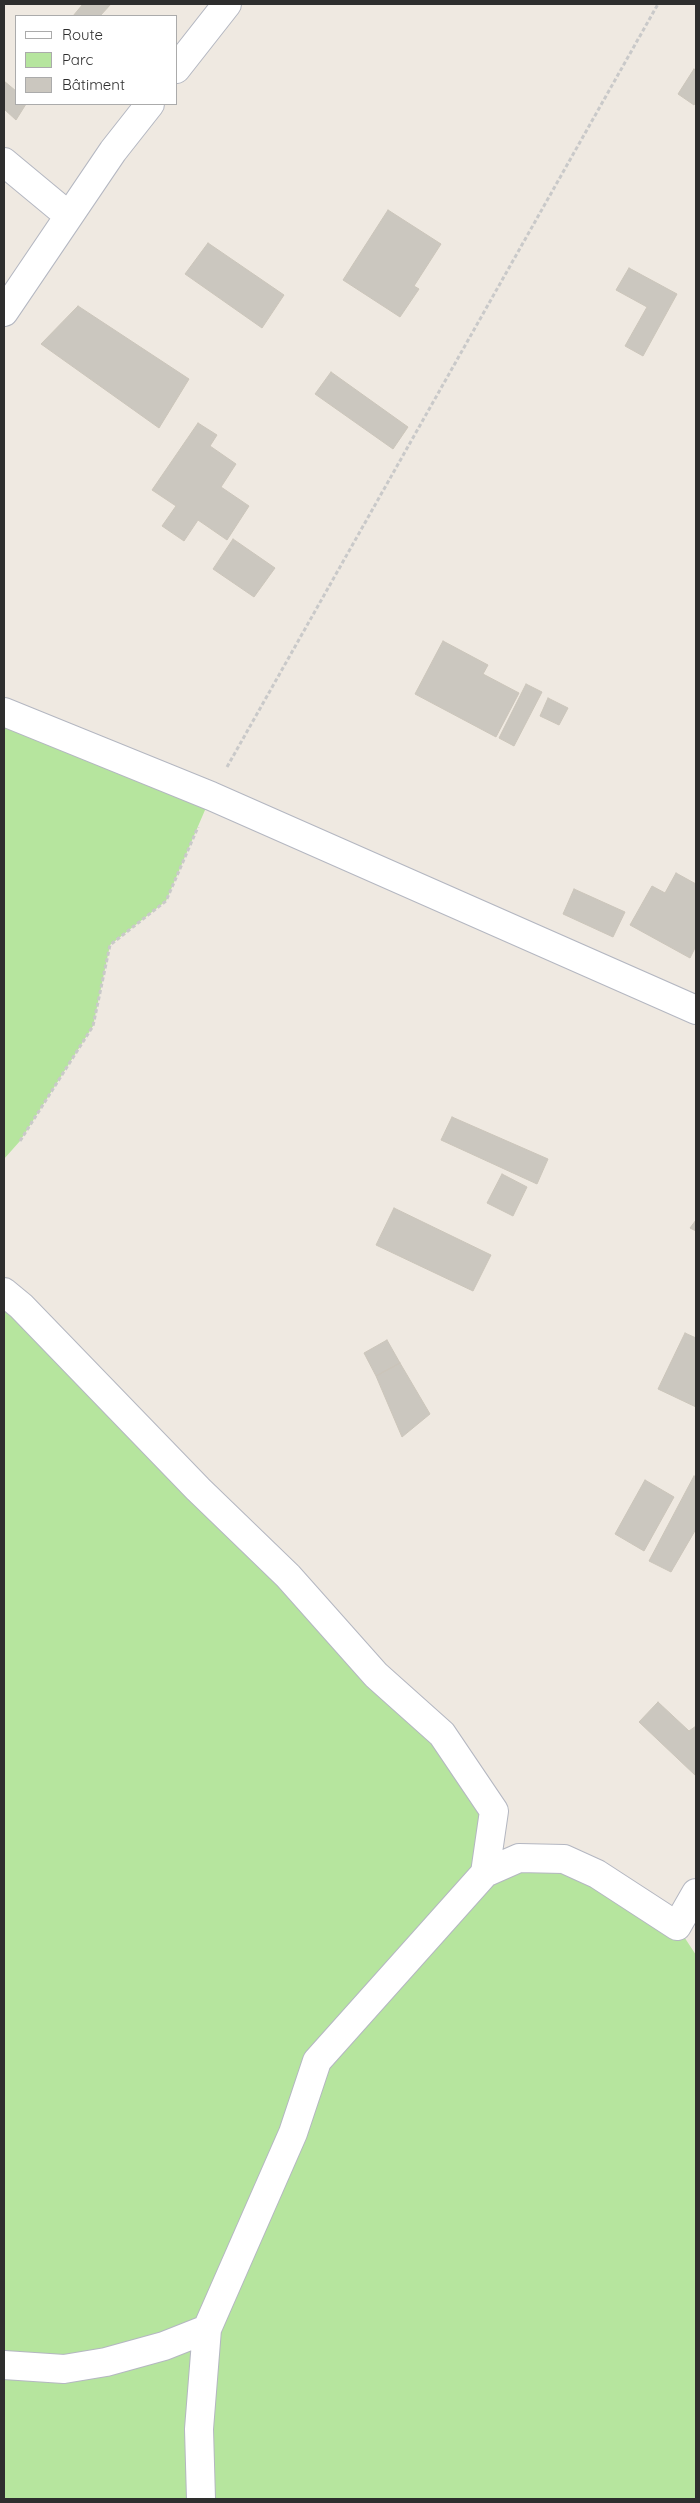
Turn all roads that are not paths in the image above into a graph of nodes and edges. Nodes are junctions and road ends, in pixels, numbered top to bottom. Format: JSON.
{"nodes":[{"id":1,"x":227,"y":4,"type":"edge"},
{"id":2,"x":178,"y":67,"type":"edge"},
{"id":3,"x":149,"y":105,"type":"edge"},
{"id":4,"x":4,"y":162,"type":"edge"},
{"id":5,"x":69,"y":216,"type":"junction"},
{"id":6,"x":4,"y":312,"type":"edge"},
{"id":7,"x":4,"y":712,"type":"edge"},
{"id":8,"x":696,"y":1010,"type":"edge"},
{"id":9,"x":4,"y":1292,"type":"edge"},
{"id":10,"x":485,"y":1872,"type":"junction"},
{"id":11,"x":696,"y":1893,"type":"edge"},
{"id":12,"x":207,"y":2329,"type":"junction"},
{"id":13,"x":4,"y":2365,"type":"edge"},
{"id":14,"x":201,"y":2499,"type":"edge"}],
"edges":[{"from":1,"to":2,"type":"street"},
{"from":3,"to":5,"type":"street"},
{"from":4,"to":5,"type":"street"},
{"from":5,"to":6,"type":"street"},
{"from":7,"to":8,"type":"street"},
{"from":9,"to":10,"type":"street"},
{"from":10,"to":11,"type":"street"},
{"from":10,"to":12,"type":"street"},
{"from":12,"to":13,"type":"street"},
{"from":12,"to":14,"type":"street"}]}
